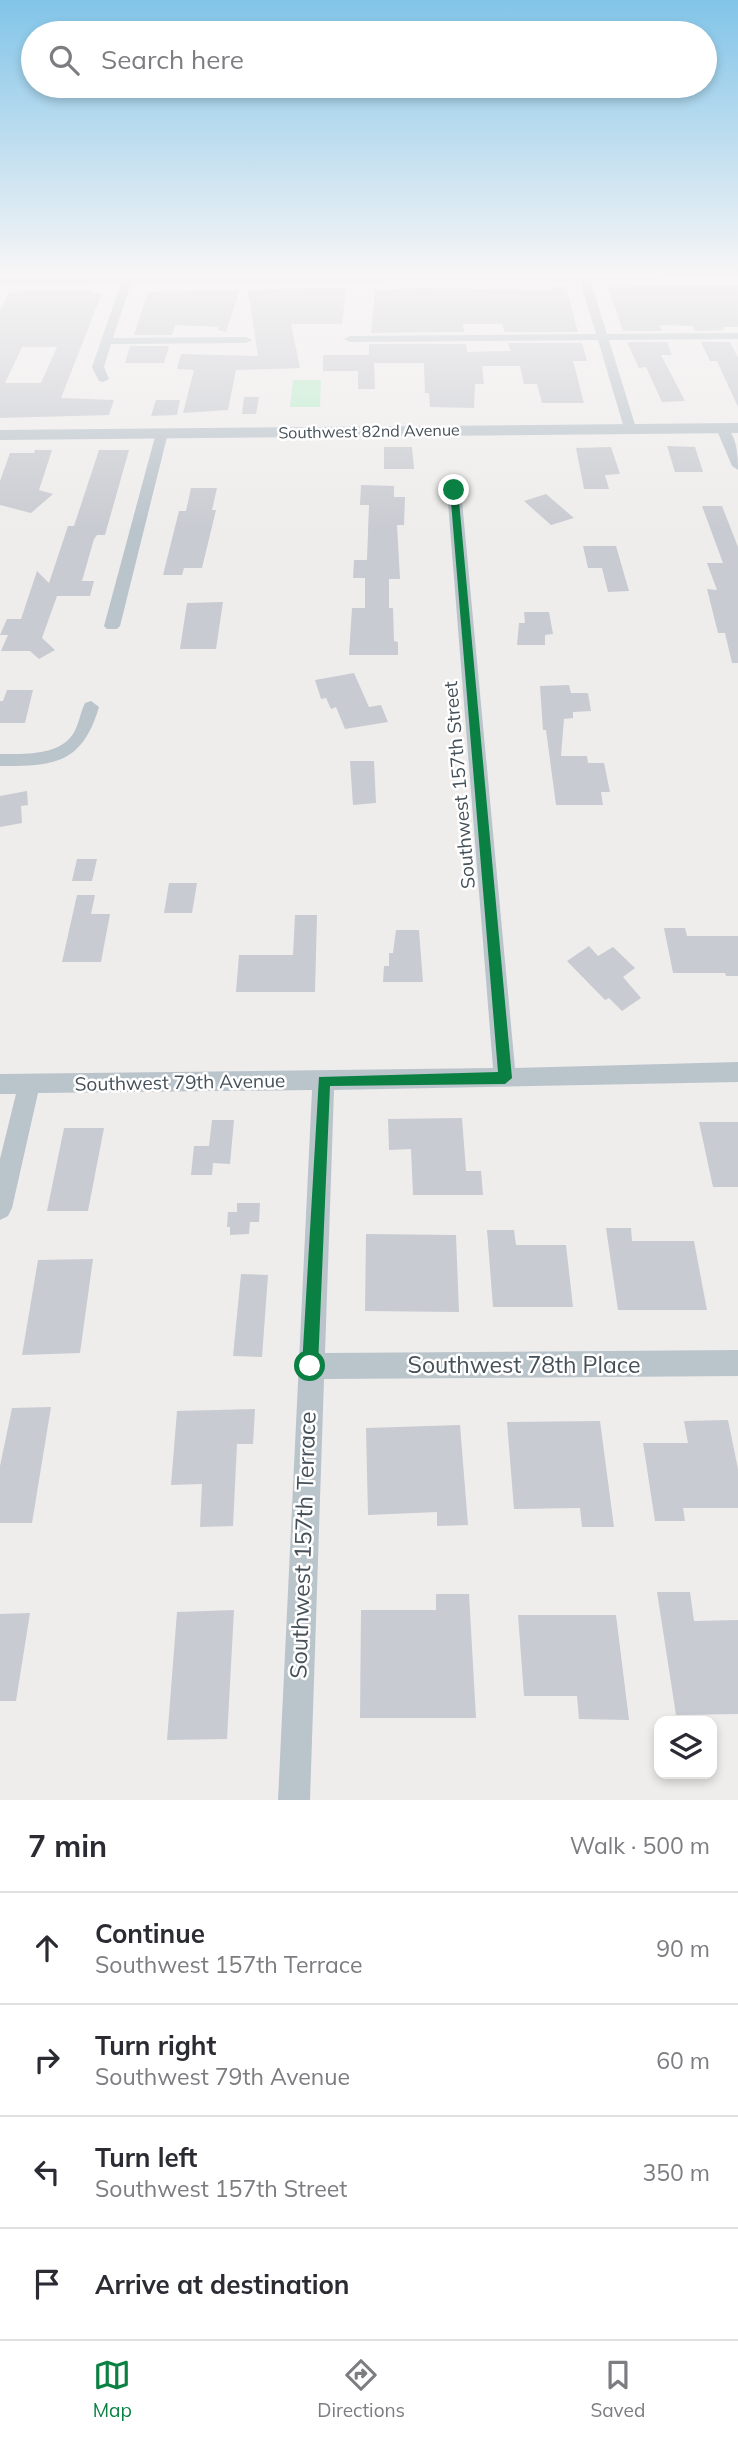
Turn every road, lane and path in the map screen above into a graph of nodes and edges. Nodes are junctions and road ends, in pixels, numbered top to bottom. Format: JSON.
{"nodes":[{"id":1,"x":100,"y":361,"type":"edge"},
{"id":2,"x":609,"y":361,"type":"edge"},
{"id":3,"x":103,"y":379,"type":"dead end"},
{"id":4,"x":630,"y":428,"type":"junction"},
{"id":5,"x":730,"y":428,"type":"edge"},
{"id":6,"x":162,"y":433,"type":"junction"},
{"id":7,"x":0,"y":435,"type":"edge"},
{"id":8,"x":738,"y":466,"type":"edge"},
{"id":9,"x":454,"y":490,"type":"dead end"},
{"id":10,"x":112,"y":626,"type":"dead end"},
{"id":11,"x":90,"y":707,"type":"dead end"},
{"id":12,"x":0,"y":760,"type":"edge"},
{"id":13,"x":738,"y":1072,"type":"edge"},
{"id":14,"x":505,"y":1078,"type":"junction"},
{"id":15,"x":323,"y":1081,"type":"junction"},
{"id":16,"x":0,"y":1084,"type":"edge"},
{"id":17,"x":29,"y":1084,"type":"junction"},
{"id":18,"x":0,"y":1208,"type":"edge"},
{"id":19,"x":738,"y":1363,"type":"edge"},
{"id":20,"x":310,"y":1366,"type":"junction"},
{"id":21,"x":294,"y":1800,"type":"edge"}],
"edges":[{"from":1,"to":3,"type":"street"},
{"from":2,"to":4,"type":"street"},
{"from":4,"to":5,"type":"street","name":"Southwest 82nd Avenue"},
{"from":4,"to":6,"type":"street","name":"Southwest 82nd Avenue"},
{"from":5,"to":8,"type":"street"},
{"from":6,"to":7,"type":"street","name":"Southwest 82nd Avenue"},
{"from":6,"to":10,"type":"street"},
{"from":9,"to":14,"type":"street","name":"Southwest 157th Street"},
{"from":11,"to":12,"type":"street"},
{"from":13,"to":14,"type":"street","name":"Southwest 79th Avenue"},
{"from":14,"to":15,"type":"street","name":"Southwest 79th Avenue"},
{"from":15,"to":17,"type":"street","name":"Southwest 79th Avenue"},
{"from":15,"to":20,"type":"street","name":"Southwest 157th Terrace"},
{"from":16,"to":17,"type":"street","name":"Southwest 79th Avenue"},
{"from":17,"to":18,"type":"street"},
{"from":19,"to":20,"type":"street","name":"Southwest 78th Place"},
{"from":20,"to":21,"type":"street","name":"Southwest 157th Terrace"}]}
